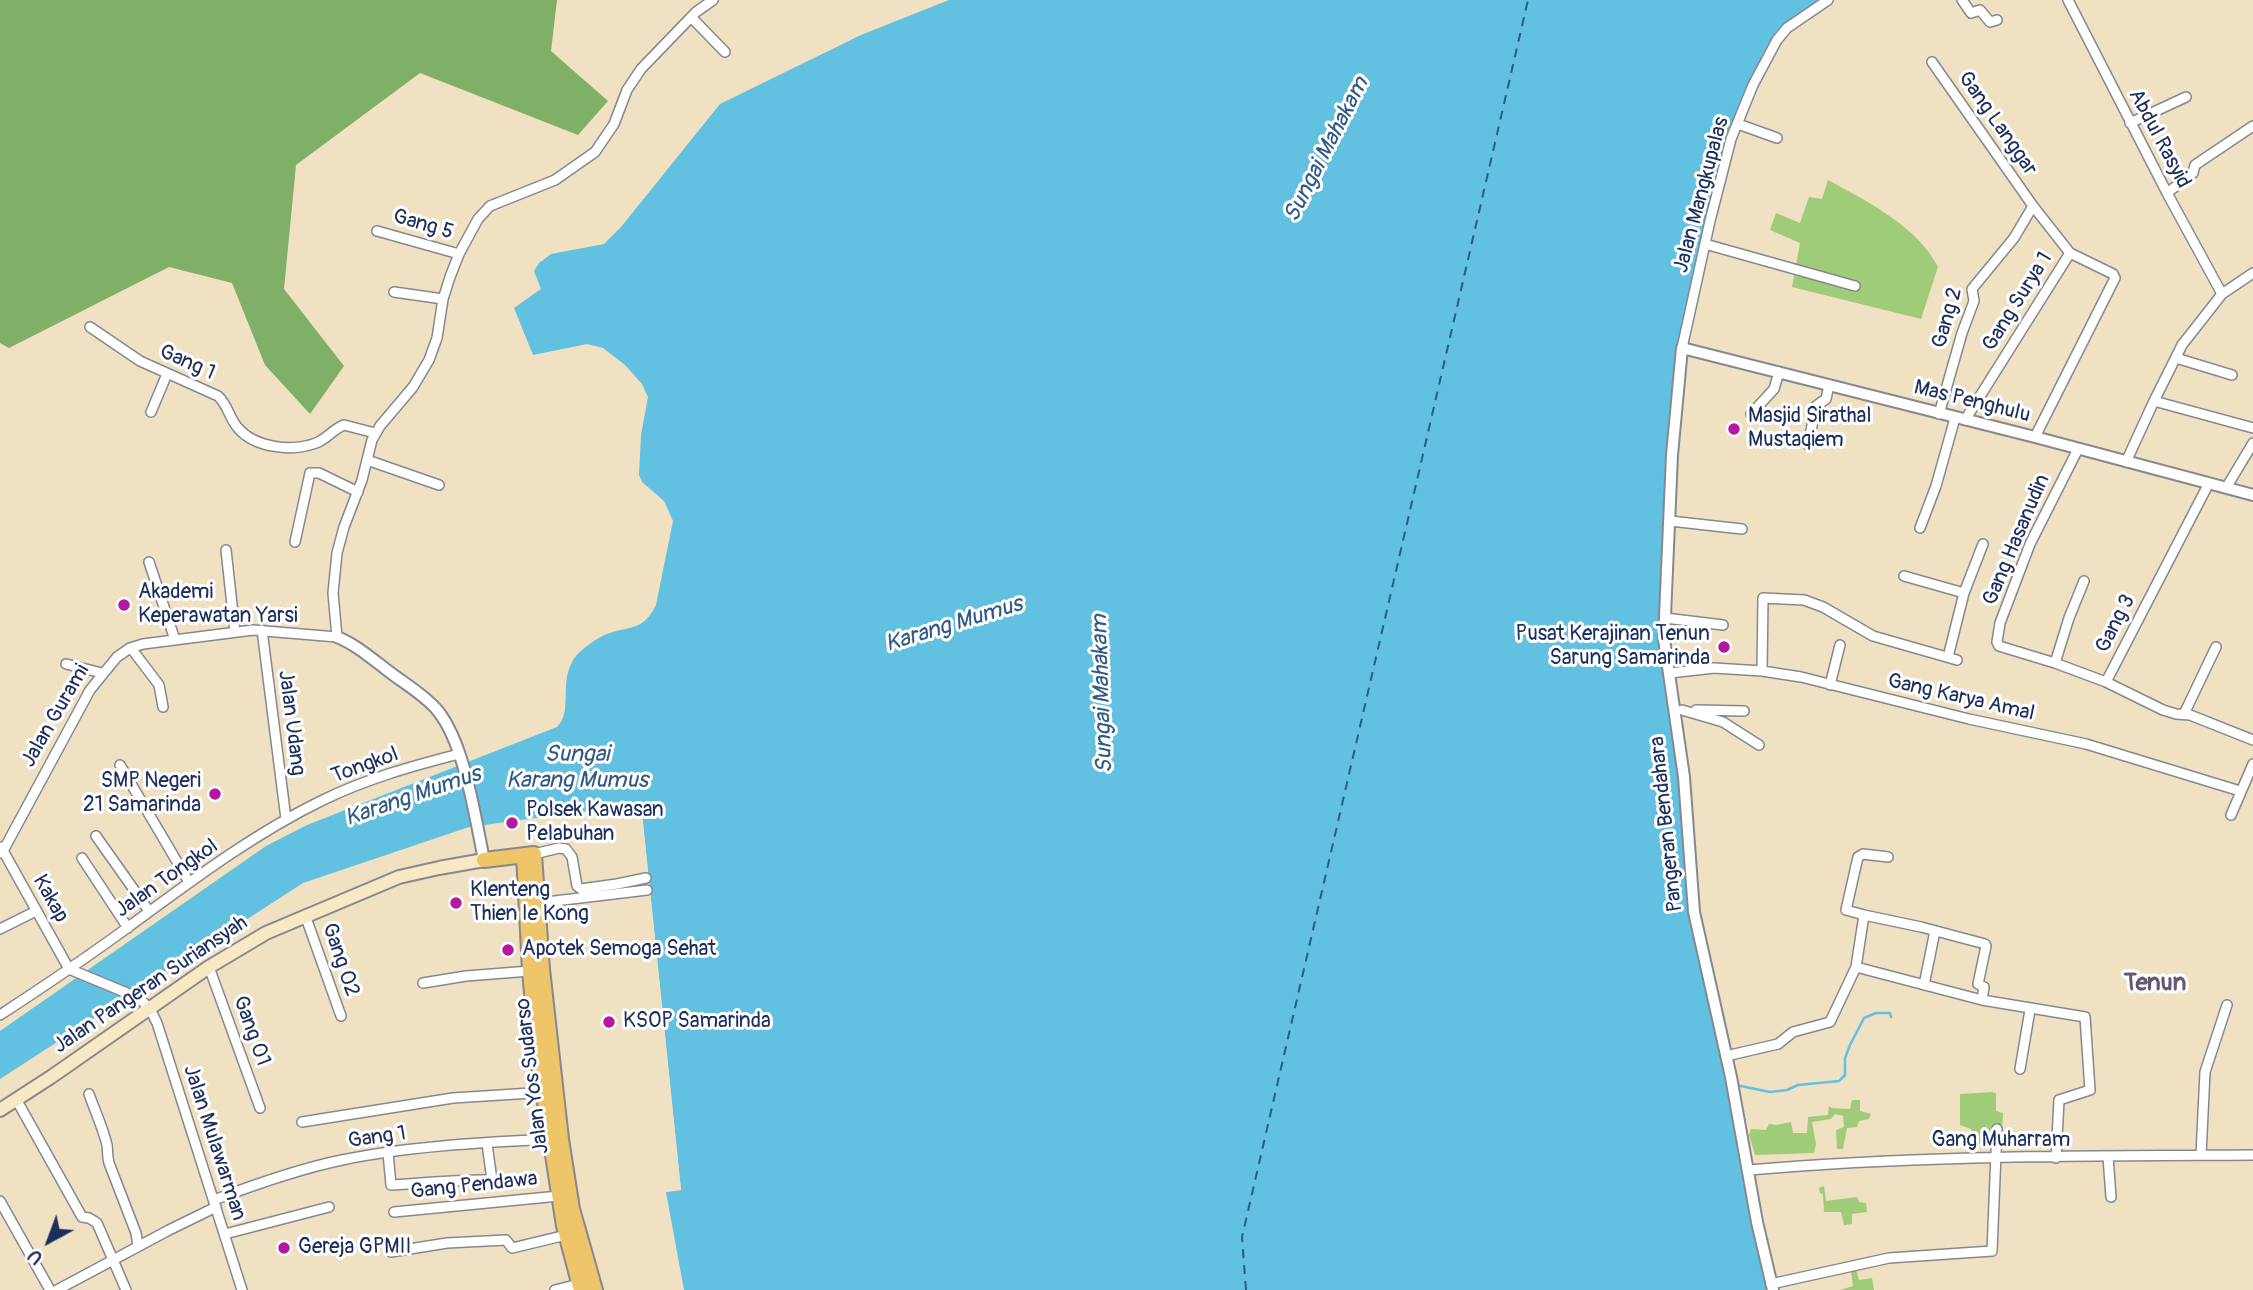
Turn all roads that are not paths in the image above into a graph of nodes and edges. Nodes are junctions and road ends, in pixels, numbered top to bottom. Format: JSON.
{"nodes":[{"id":1,"x":713,"y":0,"type":"edge"},
{"id":2,"x":1828,"y":0,"type":"edge"},
{"id":3,"x":1962,"y":0,"type":"edge"},
{"id":4,"x":2068,"y":0,"type":"edge"},
{"id":5,"x":691,"y":17,"type":"junction"},
{"id":6,"x":1997,"y":20,"type":"dead end"},
{"id":7,"x":724,"y":52,"type":"dead end"},
{"id":8,"x":1932,"y":62,"type":"dead end"},
{"id":9,"x":2186,"y":97,"type":"dead end"},
{"id":10,"x":2130,"y":123,"type":"junction"},
{"id":11,"x":1738,"y":124,"type":"junction"},
{"id":12,"x":2253,"y":126,"type":"edge"},
{"id":13,"x":1777,"y":138,"type":"dead end"},
{"id":14,"x":2167,"y":193,"type":"junction"},
{"id":15,"x":2033,"y":206,"type":"junction"},
{"id":16,"x":377,"y":231,"type":"dead end"},
{"id":17,"x":1705,"y":244,"type":"junction"},
{"id":18,"x":2070,"y":253,"type":"junction"},
{"id":19,"x":459,"y":254,"type":"junction"},
{"id":20,"x":2253,"y":273,"type":"edge"},
{"id":21,"x":1855,"y":286,"type":"dead end"},
{"id":22,"x":394,"y":292,"type":"dead end"},
{"id":23,"x":2222,"y":294,"type":"junction"},
{"id":24,"x":443,"y":299,"type":"junction"},
{"id":25,"x":90,"y":327,"type":"dead end"},
{"id":26,"x":1682,"y":348,"type":"junction"},
{"id":27,"x":2176,"y":358,"type":"junction"},
{"id":28,"x":167,"y":374,"type":"junction"},
{"id":29,"x":2232,"y":375,"type":"dead end"},
{"id":30,"x":1777,"y":377,"type":"junction"},
{"id":31,"x":1828,"y":391,"type":"junction"},
{"id":32,"x":2154,"y":401,"type":"junction"},
{"id":33,"x":151,"y":412,"type":"dead end"},
{"id":34,"x":1751,"y":414,"type":"dead end"},
{"id":35,"x":1939,"y":414,"type":"junction"},
{"id":36,"x":1960,"y":419,"type":"junction"},
{"id":37,"x":2253,"y":428,"type":"edge"},
{"id":38,"x":375,"y":433,"type":"junction"},
{"id":39,"x":2035,"y":437,"type":"junction"},
{"id":40,"x":2253,"y":443,"type":"edge"},
{"id":41,"x":1808,"y":445,"type":"dead end"},
{"id":42,"x":2078,"y":449,"type":"junction"},
{"id":43,"x":367,"y":460,"type":"junction"},
{"id":44,"x":2126,"y":462,"type":"junction"},
{"id":45,"x":2209,"y":483,"type":"junction"},
{"id":46,"x":439,"y":485,"type":"dead end"},
{"id":47,"x":2226,"y":488,"type":"junction"},
{"id":48,"x":358,"y":492,"type":"junction"},
{"id":49,"x":2253,"y":495,"type":"edge"},
{"id":50,"x":1671,"y":521,"type":"junction"},
{"id":51,"x":1920,"y":528,"type":"dead end"},
{"id":52,"x":1742,"y":529,"type":"dead end"},
{"id":53,"x":295,"y":542,"type":"dead end"},
{"id":54,"x":1983,"y":544,"type":"dead end"},
{"id":55,"x":226,"y":550,"type":"dead end"},
{"id":56,"x":149,"y":562,"type":"dead end"},
{"id":57,"x":1904,"y":576,"type":"dead end"},
{"id":58,"x":2084,"y":581,"type":"dead end"},
{"id":59,"x":1964,"y":593,"type":"junction"},
{"id":60,"x":1665,"y":618,"type":"junction"},
{"id":61,"x":1723,"y":625,"type":"dead end"},
{"id":62,"x":262,"y":630,"type":"junction"},
{"id":63,"x":235,"y":632,"type":"junction"},
{"id":64,"x":337,"y":638,"type":"junction"},
{"id":65,"x":175,"y":640,"type":"junction"},
{"id":66,"x":1840,"y":645,"type":"dead end"},
{"id":67,"x":1999,"y":646,"type":"joint"},
{"id":68,"x":131,"y":648,"type":"junction"},
{"id":69,"x":2216,"y":648,"type":"dead end"},
{"id":70,"x":2055,"y":663,"type":"junction"},
{"id":71,"x":66,"y":664,"type":"dead end"},
{"id":72,"x":1762,"y":671,"type":"junction"},
{"id":73,"x":102,"y":673,"type":"junction"},
{"id":74,"x":1670,"y":673,"type":"junction"},
{"id":75,"x":2106,"y":682,"type":"junction"},
{"id":76,"x":1830,"y":685,"type":"junction"},
{"id":77,"x":163,"y":707,"type":"dead end"},
{"id":78,"x":1678,"y":710,"type":"junction"},
{"id":79,"x":1744,"y":711,"type":"dead end"},
{"id":80,"x":2184,"y":714,"type":"junction"},
{"id":81,"x":2253,"y":740,"type":"edge"},
{"id":82,"x":1759,"y":746,"type":"dead end"},
{"id":83,"x":460,"y":759,"type":"junction"},
{"id":84,"x":2253,"y":764,"type":"edge"},
{"id":85,"x":120,"y":765,"type":"dead end"},
{"id":86,"x":2240,"y":791,"type":"junction"},
{"id":87,"x":2231,"y":815,"type":"dead end"},
{"id":88,"x":286,"y":820,"type":"junction"},
{"id":89,"x":96,"y":836,"type":"dead end"},
{"id":90,"x":1,"y":850,"type":"edge"},
{"id":91,"x":529,"y":854,"type":"junction"},
{"id":92,"x":82,"y":858,"type":"dead end"},
{"id":93,"x":1888,"y":858,"type":"dead end"},
{"id":94,"x":484,"y":860,"type":"junction"},
{"id":95,"x":646,"y":878,"type":"dead end"},
{"id":96,"x":190,"y":882,"type":"junction"},
{"id":97,"x":647,"y":890,"type":"dead end"},
{"id":98,"x":538,"y":903,"type":"junction"},
{"id":99,"x":36,"y":911,"type":"junction"},
{"id":100,"x":149,"y":911,"type":"junction"},
{"id":101,"x":305,"y":915,"type":"junction"},
{"id":102,"x":1864,"y":915,"type":"junction"},
{"id":103,"x":128,"y":928,"type":"junction"},
{"id":104,"x":0,"y":929,"type":"edge"},
{"id":105,"x":1935,"y":931,"type":"junction"},
{"id":106,"x":209,"y":967,"type":"junction"},
{"id":107,"x":1856,"y":967,"type":"junction"},
{"id":108,"x":72,"y":971,"type":"junction"},
{"id":109,"x":530,"y":971,"type":"junction"},
{"id":110,"x":423,"y":983,"type":"dead end"},
{"id":111,"x":1924,"y":985,"type":"junction"},
{"id":112,"x":1982,"y":1000,"type":"junction"},
{"id":113,"x":2227,"y":1005,"type":"dead end"},
{"id":114,"x":150,"y":1009,"type":"junction"},
{"id":115,"x":2030,"y":1010,"type":"junction"},
{"id":116,"x":0,"y":1015,"type":"edge"},
{"id":117,"x":341,"y":1016,"type":"dead end"},
{"id":118,"x":1726,"y":1056,"type":"junction"},
{"id":119,"x":2020,"y":1069,"type":"dead end"},
{"id":120,"x":549,"y":1092,"type":"junction"},
{"id":121,"x":89,"y":1094,"type":"dead end"},
{"id":122,"x":16,"y":1100,"type":"junction"},
{"id":123,"x":260,"y":1108,"type":"dead end"},
{"id":124,"x":0,"y":1110,"type":"edge"},
{"id":125,"x":302,"y":1122,"type":"dead end"},
{"id":126,"x":1997,"y":1129,"type":"dead end"},
{"id":127,"x":555,"y":1139,"type":"junction"},
{"id":128,"x":487,"y":1144,"type":"junction"},
{"id":129,"x":388,"y":1153,"type":"junction"},
{"id":130,"x":2201,"y":1155,"type":"junction"},
{"id":131,"x":2253,"y":1155,"type":"edge"},
{"id":132,"x":1994,"y":1157,"type":"junction"},
{"id":133,"x":2108,"y":1157,"type":"junction"},
{"id":134,"x":2056,"y":1158,"type":"junction"},
{"id":135,"x":1749,"y":1170,"type":"junction"},
{"id":136,"x":559,"y":1196,"type":"junction"},
{"id":137,"x":2111,"y":1198,"type":"dead end"},
{"id":138,"x":0,"y":1201,"type":"edge"},
{"id":139,"x":215,"y":1203,"type":"junction"},
{"id":140,"x":329,"y":1207,"type":"dead end"},
{"id":141,"x":394,"y":1212,"type":"dead end"},
{"id":142,"x":225,"y":1234,"type":"junction"},
{"id":143,"x":566,"y":1235,"type":"junction"},
{"id":144,"x":138,"y":1246,"type":"junction"},
{"id":145,"x":391,"y":1251,"type":"dead end"},
{"id":146,"x":112,"y":1260,"type":"junction"},
{"id":147,"x":580,"y":1287,"type":"edge"},
{"id":148,"x":1772,"y":1287,"type":"edge"},
{"id":149,"x":50,"y":1290,"type":"edge"},
{"id":150,"x":57,"y":1290,"type":"edge"},
{"id":151,"x":126,"y":1290,"type":"edge"},
{"id":152,"x":242,"y":1290,"type":"edge"},
{"id":153,"x":555,"y":1290,"type":"edge"},
{"id":154,"x":595,"y":1290,"type":"edge"}],
"edges":[{"from":1,"to":5,"type":"street"},
{"from":2,"to":11,"type":"street","name":"Jalan Mangkupalas"},
{"from":3,"to":6,"type":"street"},
{"from":4,"to":10,"type":"street","name":"Abdul Rasyid"},
{"from":5,"to":7,"type":"street"},
{"from":5,"to":19,"type":"street"},
{"from":8,"to":15,"type":"street","name":"Gang Langgar"},
{"from":9,"to":10,"type":"street"},
{"from":10,"to":14,"type":"street","name":"Abdul Rasyid"},
{"from":11,"to":13,"type":"street"},
{"from":11,"to":17,"type":"street","name":"Jalan Mangkupalas"},
{"from":12,"to":14,"type":"street"},
{"from":14,"to":23,"type":"street","name":"Abdul Rasyid"},
{"from":15,"to":18,"type":"street","name":"Gang Surya 1"},
{"from":15,"to":35,"type":"street","name":"Gang 2"},
{"from":16,"to":19,"type":"street","name":"Gang 5"},
{"from":17,"to":21,"type":"street"},
{"from":17,"to":26,"type":"street","name":"Jalan Mangkupalas"},
{"from":18,"to":36,"type":"street","name":"Gang Surya 1"},
{"from":18,"to":39,"type":"street"},
{"from":19,"to":24,"type":"street"},
{"from":20,"to":23,"type":"street"},
{"from":22,"to":24,"type":"street"},
{"from":23,"to":27,"type":"street"},
{"from":24,"to":38,"type":"street"},
{"from":25,"to":28,"type":"street","name":"Gang 1"},
{"from":26,"to":30,"type":"street","name":"Mas Penghulu"},
{"from":26,"to":50,"type":"street","name":"Pangeran Bendahara"},
{"from":27,"to":29,"type":"street"},
{"from":27,"to":32,"type":"street"},
{"from":28,"to":33,"type":"street"},
{"from":28,"to":38,"type":"street","name":"Gang 1"},
{"from":30,"to":31,"type":"street","name":"Mas Penghulu"},
{"from":30,"to":34,"type":"street"},
{"from":31,"to":35,"type":"street","name":"Mas Penghulu"},
{"from":31,"to":41,"type":"street"},
{"from":32,"to":37,"type":"street"},
{"from":32,"to":44,"type":"street"},
{"from":35,"to":36,"type":"street","name":"Mas Penghulu"},
{"from":36,"to":39,"type":"street","name":"Mas Penghulu"},
{"from":36,"to":51,"type":"street","name":"Gang Surya 1"},
{"from":38,"to":43,"type":"street"},
{"from":39,"to":42,"type":"street","name":"Mas Penghulu"},
{"from":40,"to":47,"type":"street"},
{"from":42,"to":44,"type":"street","name":"Mas Penghulu"},
{"from":42,"to":67,"type":"street","name":"Gang Hasanudin"},
{"from":43,"to":46,"type":"street"},
{"from":43,"to":48,"type":"street"},
{"from":44,"to":45,"type":"street","name":"Mas Penghulu"},
{"from":45,"to":47,"type":"street","name":"Mas Penghulu"},
{"from":45,"to":75,"type":"street","name":"Gang 3"},
{"from":47,"to":49,"type":"street","name":"Mas Penghulu"},
{"from":48,"to":53,"type":"street"},
{"from":48,"to":64,"type":"street"},
{"from":50,"to":52,"type":"street"},
{"from":50,"to":60,"type":"street","name":"Pangeran Bendahara"},
{"from":54,"to":59,"type":"street"},
{"from":55,"to":63,"type":"street"},
{"from":56,"to":65,"type":"street"},
{"from":57,"to":59,"type":"street"},
{"from":58,"to":70,"type":"street"},
{"from":59,"to":72,"type":"street"},
{"from":60,"to":61,"type":"street"},
{"from":60,"to":74,"type":"street","name":"Pangeran Bendahara"},
{"from":62,"to":63,"type":"street","name":"Jalan Gurami"},
{"from":62,"to":64,"type":"street","name":"Jalan Gurami"},
{"from":62,"to":88,"type":"street","name":"Jalan Udang"},
{"from":63,"to":65,"type":"street","name":"Jalan Gurami"},
{"from":64,"to":83,"type":"street","name":"Jalan Gurami"},
{"from":65,"to":68,"type":"street","name":"Jalan Gurami"},
{"from":66,"to":76,"type":"street"},
{"from":67,"to":70,"type":"street","name":"Gang 3"},
{"from":68,"to":73,"type":"street","name":"Jalan Gurami"},
{"from":68,"to":77,"type":"street"},
{"from":69,"to":80,"type":"street"},
{"from":70,"to":75,"type":"street","name":"Gang 3"},
{"from":71,"to":73,"type":"street"},
{"from":72,"to":74,"type":"street","name":"Gang Karya Amal"},
{"from":72,"to":76,"type":"street","name":"Gang Karya Amal"},
{"from":73,"to":90,"type":"street","name":"Jalan Gurami"},
{"from":74,"to":78,"type":"street","name":"Pangeran Bendahara"},
{"from":75,"to":80,"type":"street"},
{"from":76,"to":86,"type":"street","name":"Gang Karya Amal"},
{"from":78,"to":79,"type":"street"},
{"from":78,"to":82,"type":"street"},
{"from":78,"to":118,"type":"street","name":"Pangeran Bendahara"},
{"from":80,"to":81,"type":"street"},
{"from":83,"to":88,"type":"street","name":"Tongkol"},
{"from":83,"to":94,"type":"street","name":"Jalan Gurami"},
{"from":84,"to":86,"type":"street"},
{"from":85,"to":96,"type":"street"},
{"from":86,"to":87,"type":"street"},
{"from":88,"to":96,"type":"street","name":"Jalan Tongkol"},
{"from":89,"to":100,"type":"street"},
{"from":90,"to":99,"type":"street","name":"Kakap"},
{"from":91,"to":94,"type":"highway","name":"Jalan Pangeran Suriansyah"},
{"from":91,"to":95,"type":"street"},
{"from":91,"to":98,"type":"highway","name":"Jalan Yos Sudarso"},
{"from":91,"to":109,"type":"highway","name":"Jalan Yos Sudarso"},
{"from":92,"to":103,"type":"street"},
{"from":93,"to":102,"type":"street"},
{"from":94,"to":101,"type":"main road","name":"Jalan Pangeran Suriansyah"},
{"from":96,"to":100,"type":"street","name":"Jalan Tongkol"},
{"from":97,"to":98,"type":"street"},
{"from":98,"to":120,"type":"highway","name":"Jalan Yos Sudarso"},
{"from":99,"to":104,"type":"street"},
{"from":99,"to":108,"type":"street","name":"Kakap"},
{"from":100,"to":103,"type":"street","name":"Jalan Tongkol"},
{"from":101,"to":106,"type":"main road","name":"Jalan Pangeran Suriansyah"},
{"from":101,"to":117,"type":"street","name":"Gang 02"},
{"from":102,"to":105,"type":"street"},
{"from":102,"to":107,"type":"street"},
{"from":103,"to":108,"type":"street","name":"Jalan Tongkol"},
{"from":105,"to":111,"type":"street"},
{"from":105,"to":112,"type":"street"},
{"from":106,"to":114,"type":"main road","name":"Jalan Pangeran Suriansyah"},
{"from":106,"to":123,"type":"street","name":"Gang 01"},
{"from":107,"to":111,"type":"street"},
{"from":107,"to":118,"type":"street"},
{"from":108,"to":114,"type":"street"},
{"from":108,"to":116,"type":"street","name":"Jalan Tongkol"},
{"from":109,"to":110,"type":"street"},
{"from":109,"to":120,"type":"highway","name":"Jalan Yos Sudarso"},
{"from":111,"to":112,"type":"street"},
{"from":112,"to":115,"type":"street"},
{"from":113,"to":130,"type":"street"},
{"from":114,"to":122,"type":"main road","name":"Jalan Pangeran Suriansyah"},
{"from":114,"to":139,"type":"street","name":"Jalan Mulawarman"},
{"from":115,"to":119,"type":"street"},
{"from":115,"to":134,"type":"street"},
{"from":118,"to":135,"type":"street","name":"Pangeran Bendahara"},
{"from":120,"to":125,"type":"street"},
{"from":120,"to":127,"type":"highway","name":"Jalan Yos Sudarso"},
{"from":121,"to":144,"type":"street"},
{"from":122,"to":124,"type":"main road","name":"Jalan Pangeran Suriansyah"},
{"from":122,"to":146,"type":"street"},
{"from":126,"to":132,"type":"street"},
{"from":127,"to":128,"type":"street","name":"Gang 1"},
{"from":127,"to":136,"type":"highway","name":"Jalan Yos Sudarso"},
{"from":127,"to":154,"type":"highway","name":"Jalan Yos Sudarso"},
{"from":128,"to":129,"type":"street","name":"Gang 1"},
{"from":128,"to":129,"type":"street"},
{"from":129,"to":139,"type":"street","name":"Gang 1"},
{"from":130,"to":131,"type":"street","name":"Gang Muharram"},
{"from":130,"to":133,"type":"street","name":"Gang Muharram"},
{"from":132,"to":134,"type":"street","name":"Gang Muharram"},
{"from":132,"to":135,"type":"street","name":"Gang Muharram"},
{"from":132,"to":148,"type":"street"},
{"from":133,"to":134,"type":"street","name":"Gang Muharram"},
{"from":133,"to":137,"type":"street"},
{"from":135,"to":148,"type":"street","name":"Pangeran Bendahara"},
{"from":136,"to":141,"type":"street","name":"Gang Pendawa"},
{"from":136,"to":143,"type":"highway","name":"Jalan Yos Sudarso"},
{"from":138,"to":149,"type":"street"},
{"from":139,"to":142,"type":"street","name":"Jalan Mulawarman"},
{"from":139,"to":144,"type":"street","name":"Gang 1"},
{"from":140,"to":142,"type":"street"},
{"from":142,"to":152,"type":"street","name":"Jalan Mulawarman"},
{"from":143,"to":145,"type":"street"},
{"from":143,"to":147,"type":"highway","name":"Jalan Yos Sudarso"},
{"from":144,"to":146,"type":"street","name":"Gang 1"},
{"from":146,"to":150,"type":"street","name":"Gang 1"},
{"from":146,"to":151,"type":"street"},
{"from":147,"to":153,"type":"street"}]}
